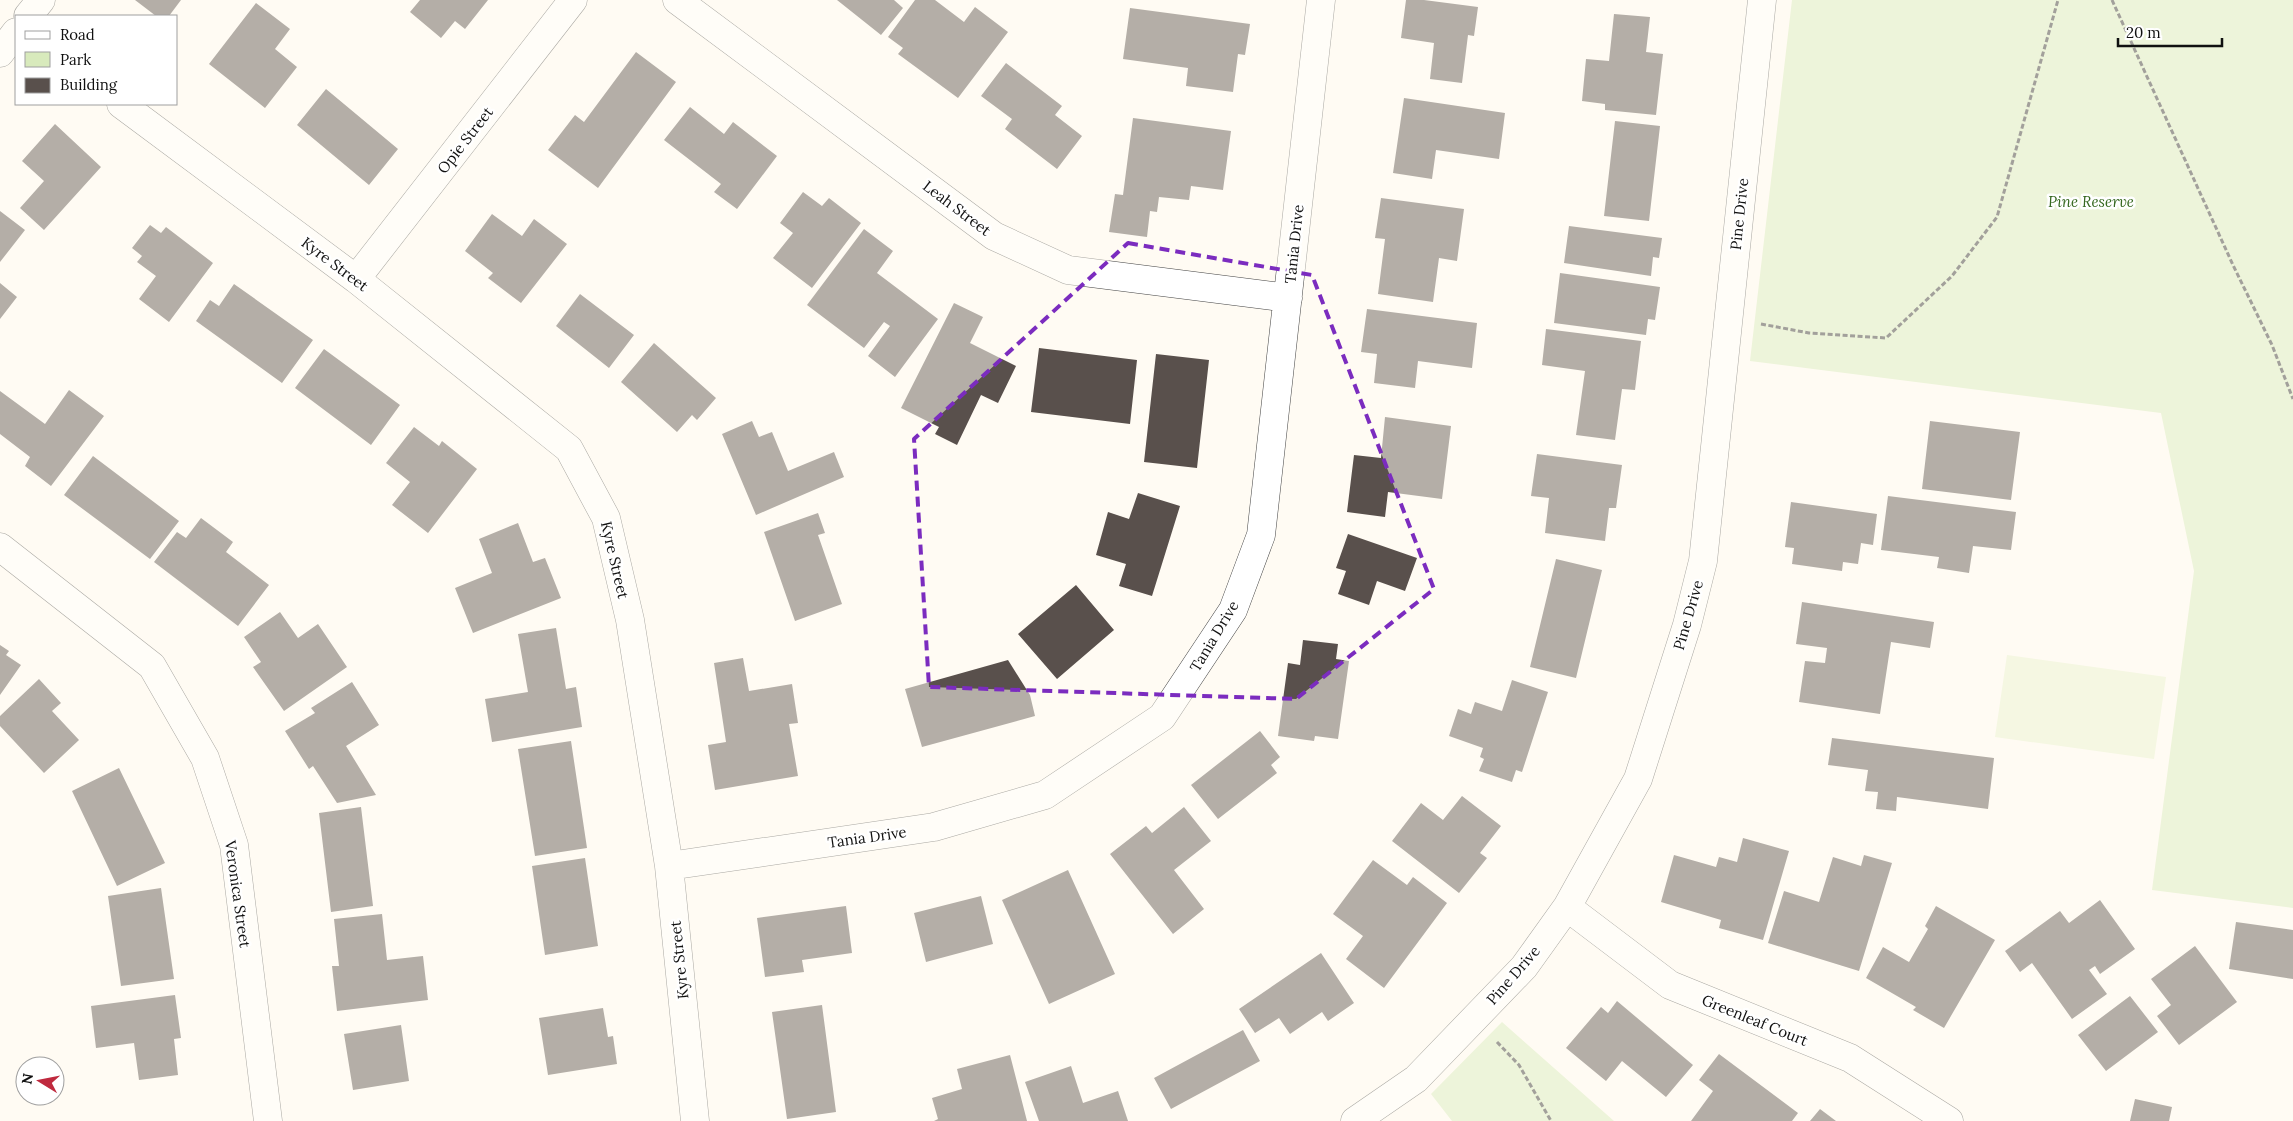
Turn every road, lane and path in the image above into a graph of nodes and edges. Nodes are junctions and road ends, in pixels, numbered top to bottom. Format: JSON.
{"nodes":[{"id":1,"x":41,"y":0,"type":"edge"},
{"id":2,"x":573,"y":0,"type":"edge"},
{"id":3,"x":677,"y":0,"type":"edge"},
{"id":4,"x":1321,"y":0,"type":"edge"},
{"id":5,"x":1762,"y":0,"type":"edge"},
{"id":6,"x":2058,"y":0,"type":"edge"},
{"id":7,"x":2112,"y":0,"type":"edge"},
{"id":8,"x":29,"y":15,"type":"edge"},
{"id":9,"x":15,"y":33,"type":"edge"},
{"id":10,"x":0,"y":53,"type":"edge"},
{"id":11,"x":122,"y":105,"type":"edge"},
{"id":12,"x":356,"y":279,"type":"junction"},
{"id":13,"x":1288,"y":298,"type":"junction"},
{"id":14,"x":1728,"y":318,"type":"junction"},
{"id":15,"x":2293,"y":399,"type":"edge"},
{"id":16,"x":0,"y":547,"type":"edge"},
{"id":17,"x":669,"y":866,"type":"junction"},
{"id":18,"x":1567,"y":907,"type":"junction"},
{"id":19,"x":1474,"y":1019,"type":"junction"},
{"id":20,"x":268,"y":1121,"type":"edge"},
{"id":21,"x":695,"y":1121,"type":"edge"},
{"id":22,"x":1355,"y":1121,"type":"edge"},
{"id":23,"x":1551,"y":1121,"type":"edge"},
{"id":24,"x":1949,"y":1121,"type":"edge"}],
"edges":[{"from":1,"to":8,"type":"street"},
{"from":2,"to":12,"type":"street","name":"Opie Street"},
{"from":3,"to":13,"type":"street","name":"Leah Street"},
{"from":4,"to":13,"type":"street","name":"Tania Drive"},
{"from":5,"to":14,"type":"street","name":"Pine Drive"},
{"from":6,"to":14,"type":"path"},
{"from":7,"to":15,"type":"path"},
{"from":9,"to":10,"type":"street"},
{"from":11,"to":12,"type":"street","name":"Kyre Street"},
{"from":12,"to":17,"type":"street","name":"Kyre Street"},
{"from":13,"to":17,"type":"street","name":"Tania Drive"},
{"from":14,"to":18,"type":"street","name":"Pine Drive"},
{"from":16,"to":20,"type":"street","name":"Veronica Street"},
{"from":17,"to":21,"type":"street","name":"Kyre Street"},
{"from":18,"to":19,"type":"street","name":"Pine Drive"},
{"from":18,"to":24,"type":"street","name":"Greenleaf Court"},
{"from":19,"to":22,"type":"street","name":"Pine Drive"},
{"from":19,"to":23,"type":"path"}]}
